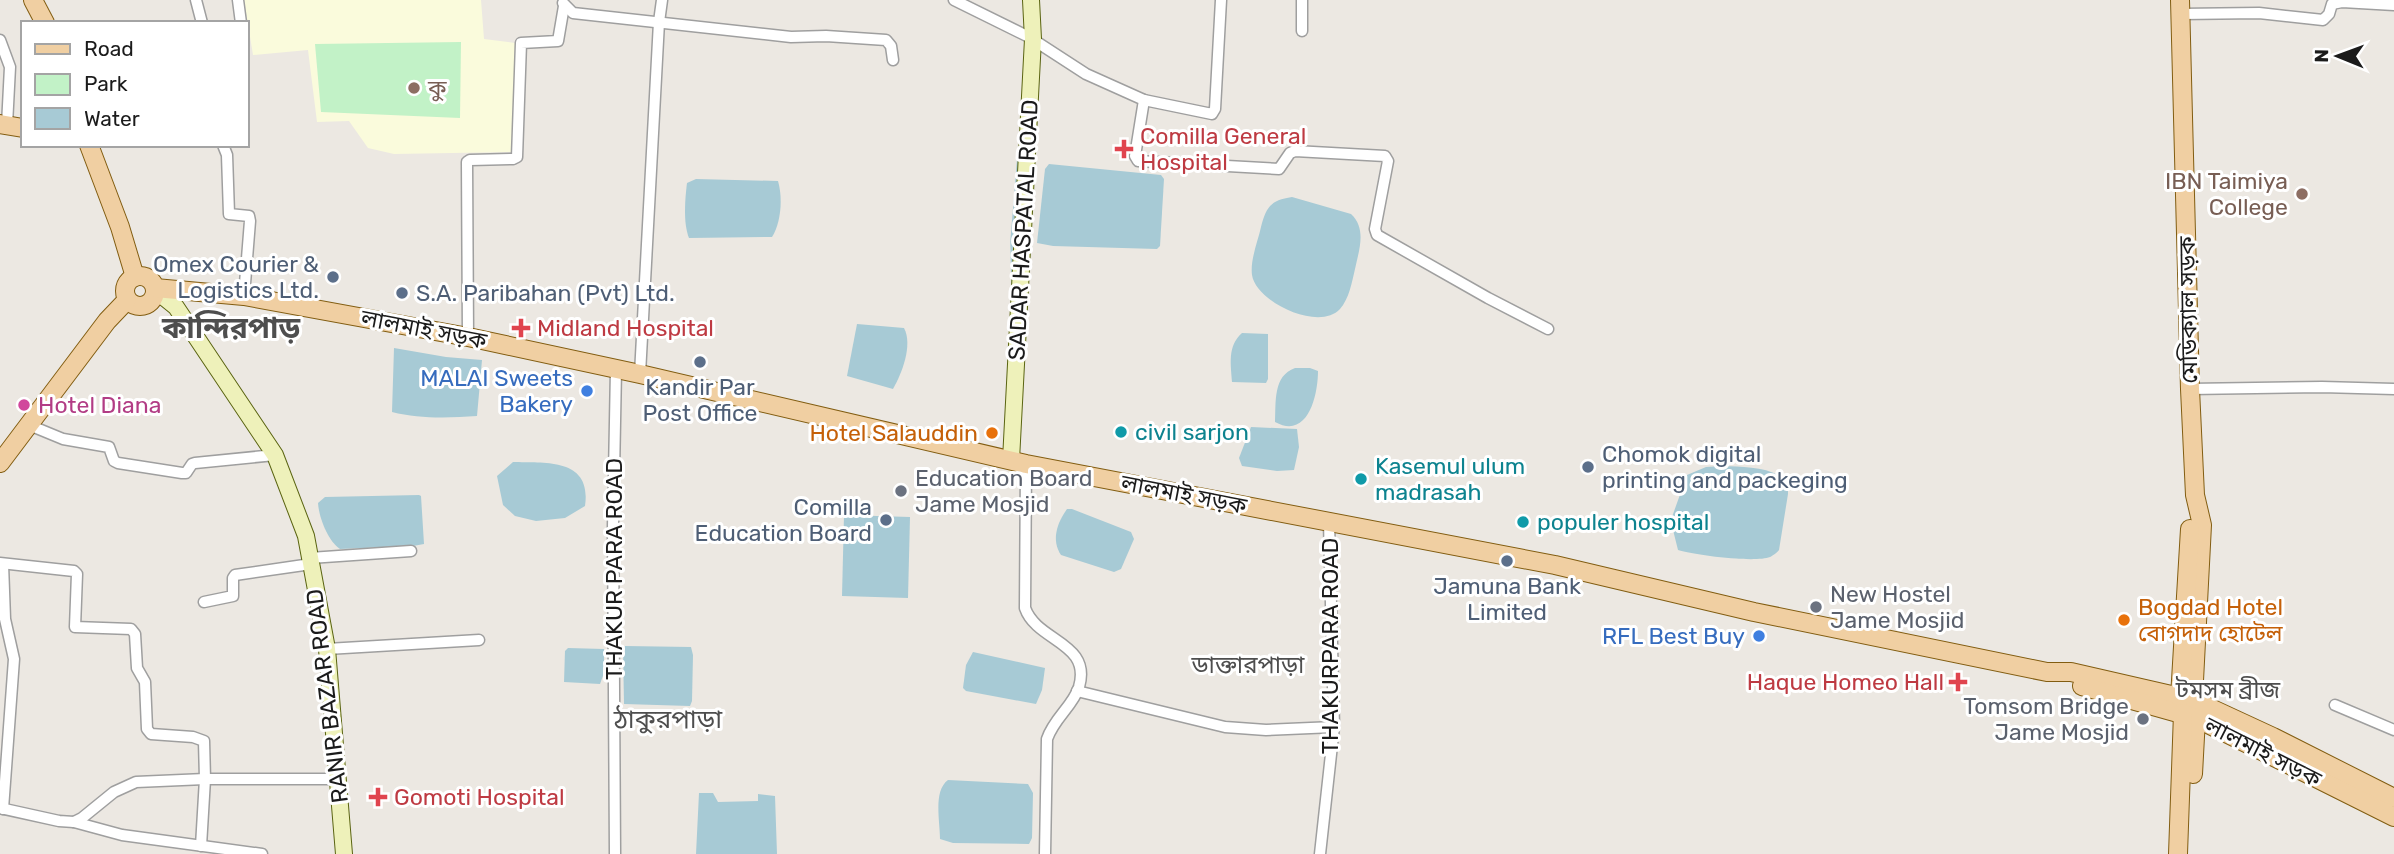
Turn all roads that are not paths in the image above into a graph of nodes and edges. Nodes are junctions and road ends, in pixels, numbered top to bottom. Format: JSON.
{"nodes":[{"id":1,"x":33,"y":0,"type":"edge"},
{"id":2,"x":196,"y":0,"type":"edge"},
{"id":3,"x":238,"y":0,"type":"edge"},
{"id":4,"x":662,"y":0,"type":"edge"},
{"id":5,"x":954,"y":0,"type":"edge"},
{"id":6,"x":1031,"y":0,"type":"edge"},
{"id":7,"x":1221,"y":0,"type":"edge"},
{"id":8,"x":1302,"y":0,"type":"edge"},
{"id":9,"x":2331,"y":2,"type":"edge"},
{"id":10,"x":563,"y":3,"type":"edge"},
{"id":11,"x":2394,"y":5,"type":"edge"},
{"id":12,"x":2180,"y":7,"type":"edge"},
{"id":13,"x":44,"y":21,"type":"edge"},
{"id":14,"x":201,"y":21,"type":"edge"},
{"id":15,"x":241,"y":21,"type":"edge"},
{"id":16,"x":659,"y":22,"type":"junction"},
{"id":17,"x":1302,"y":31,"type":"dead end"},
{"id":18,"x":1031,"y":38,"type":"junction"},
{"id":19,"x":0,"y":40,"type":"edge"},
{"id":20,"x":893,"y":60,"type":"dead end"},
{"id":21,"x":1144,"y":100,"type":"junction"},
{"id":22,"x":10,"y":126,"type":"edge"},
{"id":23,"x":90,"y":147,"type":"edge"},
{"id":24,"x":224,"y":147,"type":"edge"},
{"id":25,"x":135,"y":277,"type":"junction"},
{"id":26,"x":155,"y":289,"type":"junction"},
{"id":27,"x":244,"y":296,"type":"junction"},
{"id":28,"x":127,"y":300,"type":"junction"},
{"id":29,"x":1548,"y":329,"type":"dead end"},
{"id":30,"x":468,"y":337,"type":"junction"},
{"id":31,"x":616,"y":369,"type":"junction"},
{"id":32,"x":640,"y":374,"type":"junction"},
{"id":33,"x":2190,"y":389,"type":"junction"},
{"id":34,"x":2394,"y":389,"type":"edge"},
{"id":35,"x":29,"y":425,"type":"junction"},
{"id":36,"x":275,"y":456,"type":"junction"},
{"id":37,"x":1018,"y":462,"type":"junction"},
{"id":38,"x":0,"y":463,"type":"edge"},
{"id":39,"x":1329,"y":522,"type":"junction"},
{"id":40,"x":411,"y":551,"type":"dead end"},
{"id":41,"x":311,"y":561,"type":"junction"},
{"id":42,"x":1,"y":564,"type":"edge"},
{"id":43,"x":204,"y":602,"type":"dead end"},
{"id":44,"x":479,"y":640,"type":"dead end"},
{"id":45,"x":327,"y":649,"type":"junction"},
{"id":46,"x":1077,"y":691,"type":"junction"},
{"id":47,"x":2335,"y":705,"type":"dead end"},
{"id":48,"x":2188,"y":707,"type":"junction"},
{"id":49,"x":1334,"y":727,"type":"junction"},
{"id":50,"x":2394,"y":730,"type":"edge"},
{"id":51,"x":205,"y":779,"type":"junction"},
{"id":52,"x":338,"y":779,"type":"junction"},
{"id":53,"x":2394,"y":798,"type":"edge"},
{"id":54,"x":1,"y":808,"type":"edge"},
{"id":55,"x":2394,"y":817,"type":"edge"},
{"id":56,"x":74,"y":822,"type":"junction"},
{"id":57,"x":201,"y":846,"type":"junction"},
{"id":58,"x":262,"y":854,"type":"edge"},
{"id":59,"x":344,"y":854,"type":"edge"},
{"id":60,"x":615,"y":854,"type":"edge"},
{"id":61,"x":1045,"y":854,"type":"edge"},
{"id":62,"x":1320,"y":854,"type":"edge"},
{"id":63,"x":2178,"y":854,"type":"edge"},
{"id":64,"x":2189,"y":854,"type":"edge"}],
"edges":[{"from":1,"to":13,"type":"main road"},
{"from":2,"to":14,"type":"street"},
{"from":3,"to":15,"type":"street"},
{"from":4,"to":16,"type":"street"},
{"from":5,"to":18,"type":"street"},
{"from":6,"to":18,"type":"main road","name":"SADAR HASPATAL ROAD"},
{"from":7,"to":21,"type":"street"},
{"from":8,"to":17,"type":"street"},
{"from":9,"to":11,"type":"street"},
{"from":9,"to":12,"type":"street"},
{"from":10,"to":16,"type":"street"},
{"from":10,"to":30,"type":"street"},
{"from":12,"to":33,"type":"main road","name":"মেডিক্যাল সড়ক"},
{"from":16,"to":20,"type":"street"},
{"from":16,"to":32,"type":"street"},
{"from":18,"to":21,"type":"street"},
{"from":18,"to":37,"type":"main road","name":"SADAR HASPATAL ROAD"},
{"from":19,"to":22,"type":"street"},
{"from":21,"to":29,"type":"street"},
{"from":23,"to":25,"type":"main road"},
{"from":24,"to":27,"type":"street"},
{"from":25,"to":26,"type":"main road"},
{"from":25,"to":28,"type":"main road"},
{"from":26,"to":27,"type":"main road","name":"লালমাই সড়ক"},
{"from":26,"to":28,"type":"main road"},
{"from":26,"to":36,"type":"main road","name":"RANIR BAZAR ROAD"},
{"from":27,"to":30,"type":"main road","name":"লালমাই সড়ক"},
{"from":28,"to":35,"type":"main road"},
{"from":30,"to":31,"type":"main road","name":"লালমাই সড়ক"},
{"from":31,"to":32,"type":"main road","name":"লালমাই সড়ক"},
{"from":31,"to":60,"type":"street","name":"THAKUR PARA ROAD"},
{"from":32,"to":37,"type":"main road","name":"লালমাই সড়ক"},
{"from":33,"to":34,"type":"street"},
{"from":33,"to":48,"type":"main road","name":"মেডিক্যাল সড়ক"},
{"from":35,"to":36,"type":"street"},
{"from":35,"to":38,"type":"main road"},
{"from":36,"to":41,"type":"main road","name":"RANIR BAZAR ROAD"},
{"from":37,"to":39,"type":"main road","name":"লালমাই সড়ক"},
{"from":37,"to":46,"type":"street"},
{"from":39,"to":48,"type":"main road","name":"লালমাই সড়ক"},
{"from":39,"to":49,"type":"street","name":"THAKURPARA ROAD"},
{"from":40,"to":41,"type":"street"},
{"from":41,"to":43,"type":"street"},
{"from":41,"to":45,"type":"main road","name":"RANIR BAZAR ROAD"},
{"from":42,"to":51,"type":"street"},
{"from":42,"to":54,"type":"street"},
{"from":44,"to":45,"type":"street"},
{"from":45,"to":52,"type":"main road","name":"RANIR BAZAR ROAD"},
{"from":46,"to":49,"type":"street"},
{"from":46,"to":61,"type":"street"},
{"from":47,"to":50,"type":"street"},
{"from":48,"to":53,"type":"main road","name":"লালমাই সড়ক"},
{"from":48,"to":55,"type":"main road","name":"লালমাই সড়ক"},
{"from":48,"to":63,"type":"main road"},
{"from":48,"to":64,"type":"main road"},
{"from":49,"to":62,"type":"street","name":"THAKURPARA ROAD"},
{"from":51,"to":52,"type":"street"},
{"from":51,"to":56,"type":"street"},
{"from":51,"to":57,"type":"street"},
{"from":52,"to":59,"type":"main road","name":"RANIR BAZAR ROAD"},
{"from":54,"to":56,"type":"street"},
{"from":56,"to":57,"type":"street"},
{"from":57,"to":58,"type":"street"}]}
